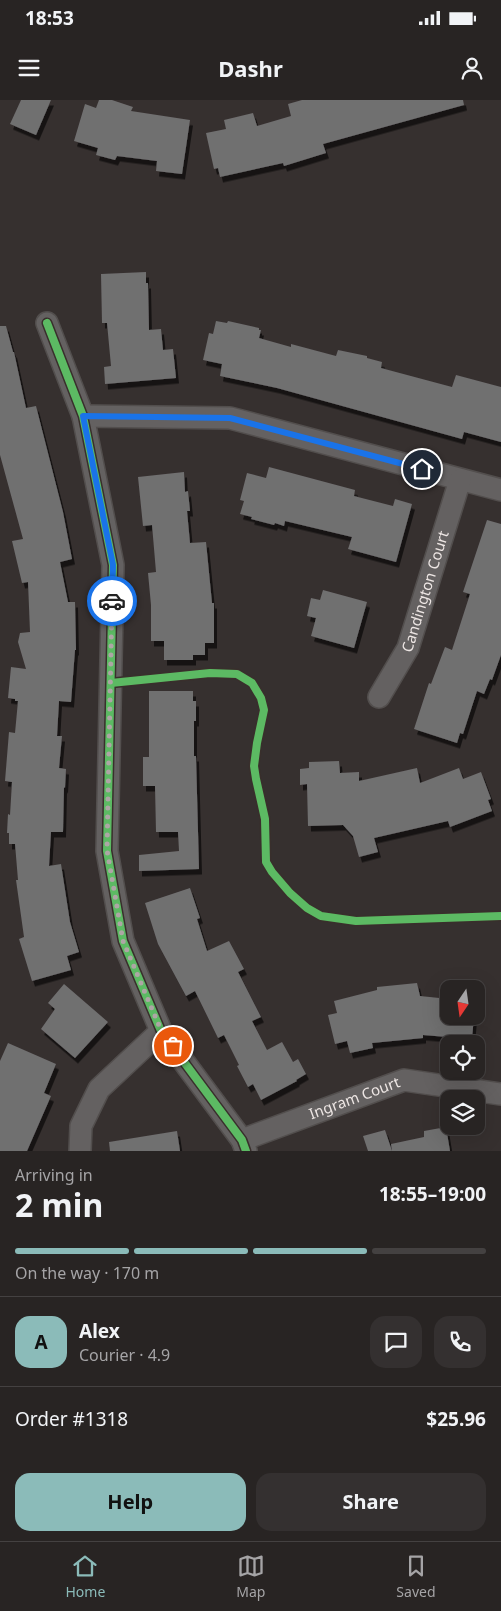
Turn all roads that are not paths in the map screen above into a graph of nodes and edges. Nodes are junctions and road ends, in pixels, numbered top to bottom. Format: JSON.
{"nodes":[{"id":1,"x":47,"y":323,"type":"dead end"},
{"id":2,"x":83,"y":416,"type":"junction"},
{"id":3,"x":460,"y":480,"type":"junction"},
{"id":4,"x":501,"y":490,"type":"edge"},
{"id":5,"x":379,"y":697,"type":"dead end"},
{"id":6,"x":161,"y":1030,"type":"junction"},
{"id":7,"x":500,"y":1094,"type":"edge"},
{"id":8,"x":244,"y":1145,"type":"edge"},
{"id":9,"x":80,"y":1151,"type":"edge"}],
"edges":[{"from":1,"to":2,"type":"street"},
{"from":2,"to":3,"type":"street"},
{"from":2,"to":6,"type":"street"},
{"from":3,"to":4,"type":"street"},
{"from":3,"to":5,"type":"street","name":"Candington Court"},
{"from":6,"to":8,"type":"street"},
{"from":6,"to":9,"type":"street"},
{"from":7,"to":8,"type":"street","name":"Ingram Court"}]}
